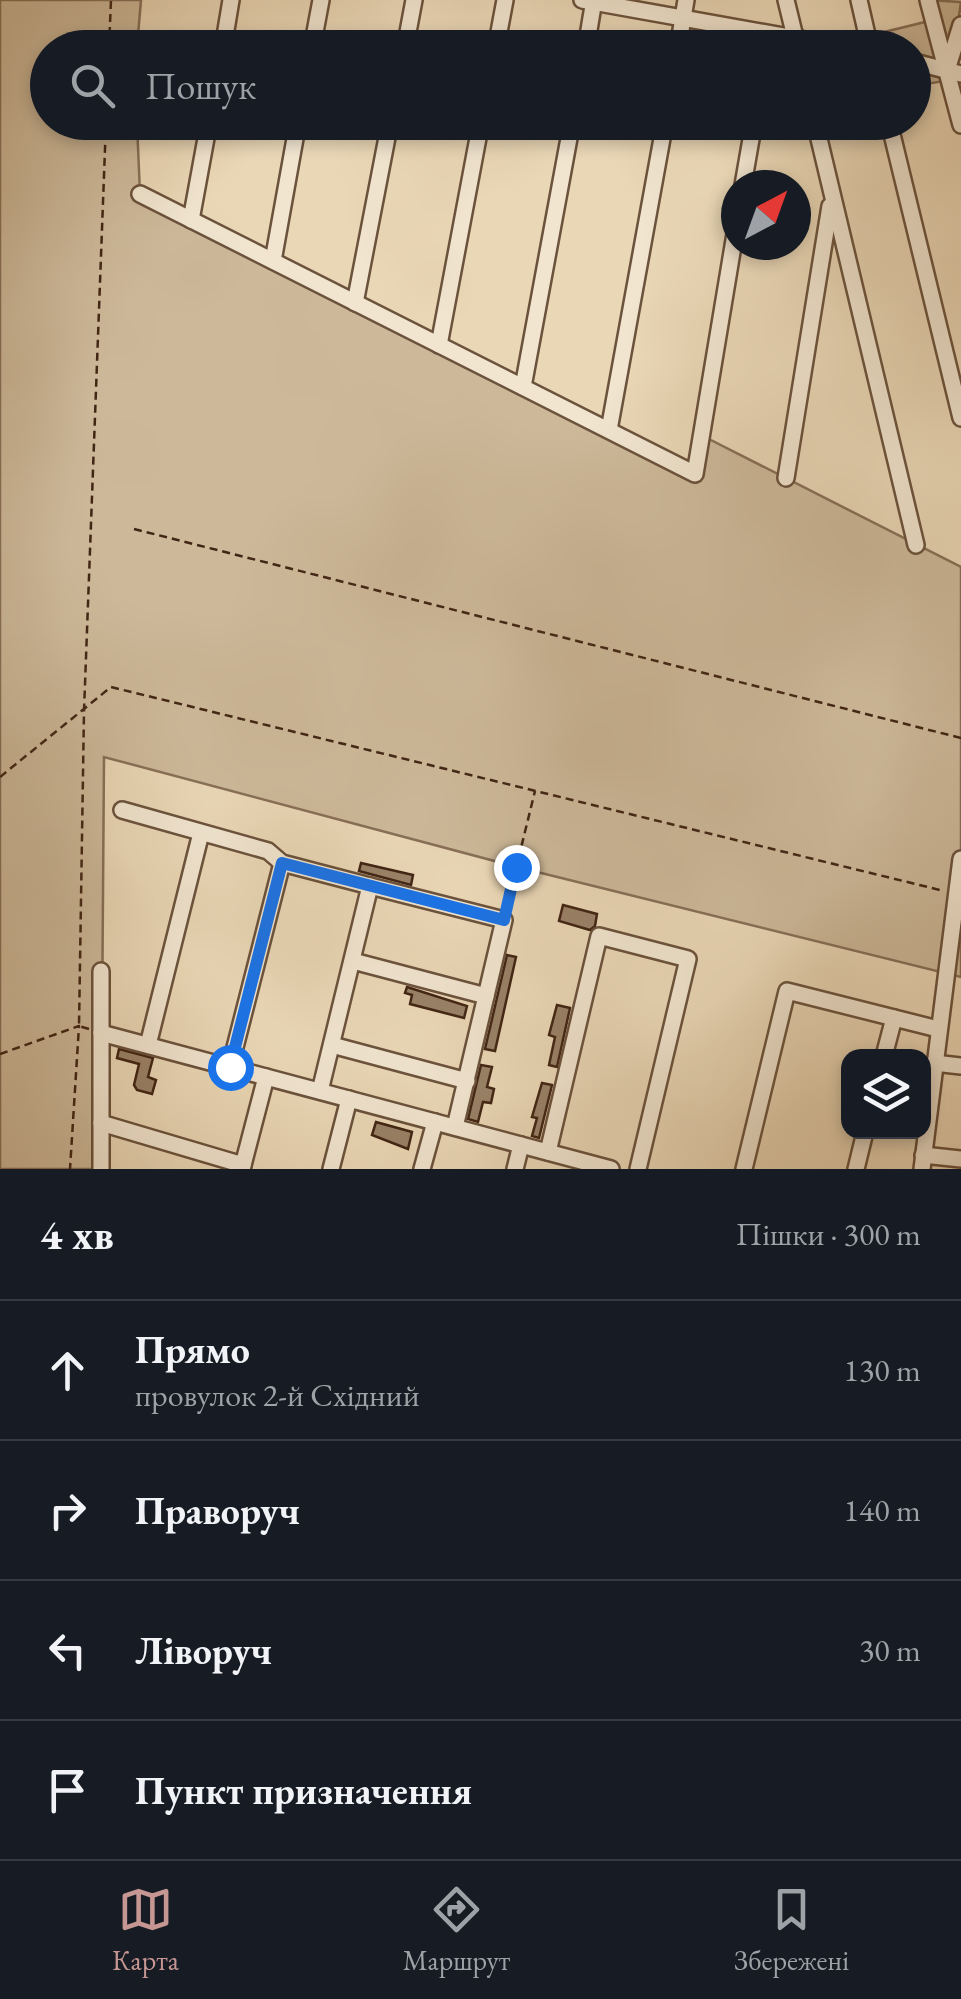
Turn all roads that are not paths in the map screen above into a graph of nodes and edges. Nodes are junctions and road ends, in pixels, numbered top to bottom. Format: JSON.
{"nodes":[{"id":1,"x":231,"y":0,"type":"edge"},
{"id":2,"x":321,"y":0,"type":"edge"},
{"id":3,"x":414,"y":0,"type":"edge"},
{"id":4,"x":505,"y":0,"type":"edge"},
{"id":5,"x":686,"y":0,"type":"edge"},
{"id":6,"x":786,"y":0,"type":"edge"},
{"id":7,"x":859,"y":0,"type":"edge"},
{"id":8,"x":928,"y":0,"type":"edge"},
{"id":9,"x":590,"y":1,"type":"edge"},
{"id":10,"x":684,"y":17,"type":"junction"},
{"id":11,"x":961,"y":25,"type":"edge"},
{"id":12,"x":225,"y":30,"type":"edge"},
{"id":13,"x":315,"y":30,"type":"edge"},
{"id":14,"x":408,"y":30,"type":"edge"},
{"id":15,"x":499,"y":30,"type":"edge"},
{"id":16,"x":588,"y":30,"type":"edge"},
{"id":17,"x":681,"y":30,"type":"edge"},
{"id":18,"x":731,"y":30,"type":"edge"},
{"id":19,"x":794,"y":30,"type":"edge"},
{"id":20,"x":866,"y":30,"type":"edge"},
{"id":21,"x":954,"y":72,"type":"edge"},
{"id":22,"x":961,"y":125,"type":"edge"},
{"id":23,"x":206,"y":140,"type":"edge"},
{"id":24,"x":295,"y":140,"type":"edge"},
{"id":25,"x":387,"y":140,"type":"edge"},
{"id":26,"x":479,"y":140,"type":"edge"},
{"id":27,"x":569,"y":140,"type":"edge"},
{"id":28,"x":661,"y":140,"type":"edge"},
{"id":29,"x":751,"y":140,"type":"edge"},
{"id":30,"x":818,"y":140,"type":"edge"},
{"id":31,"x":893,"y":140,"type":"edge"},
{"id":32,"x":746,"y":170,"type":"edge"},
{"id":33,"x":140,"y":194,"type":"dead end"},
{"id":34,"x":832,"y":199,"type":"junction"},
{"id":35,"x":191,"y":220,"type":"junction"},
{"id":36,"x":731,"y":260,"type":"edge"},
{"id":37,"x":273,"y":261,"type":"junction"},
{"id":38,"x":355,"y":303,"type":"junction"},
{"id":39,"x":439,"y":345,"type":"junction"},
{"id":40,"x":522,"y":387,"type":"junction"},
{"id":41,"x":961,"y":418,"type":"edge"},
{"id":42,"x":608,"y":430,"type":"junction"},
{"id":43,"x":786,"y":478,"type":"dead end"},
{"id":44,"x":916,"y":544,"type":"dead end"},
{"id":45,"x":122,"y":810,"type":"dead end"},
{"id":46,"x":201,"y":833,"type":"junction"},
{"id":47,"x":961,"y":859,"type":"edge"},
{"id":48,"x":282,"y":863,"type":"junction"},
{"id":49,"x":370,"y":886,"type":"junction"},
{"id":50,"x":353,"y":960,"type":"junction"},
{"id":51,"x":101,"y":971,"type":"dead end"},
{"id":52,"x":486,"y":996,"type":"junction"},
{"id":53,"x":894,"y":1018,"type":"junction"},
{"id":54,"x":938,"y":1029,"type":"junction"},
{"id":55,"x":100,"y":1032,"type":"junction"},
{"id":56,"x":332,"y":1045,"type":"junction"},
{"id":57,"x":148,"y":1046,"type":"junction"},
{"id":58,"x":886,"y":1049,"type":"edge"},
{"id":59,"x":934,"y":1062,"type":"junction"},
{"id":60,"x":961,"y":1066,"type":"edge"},
{"id":61,"x":230,"y":1067,"type":"junction"},
{"id":62,"x":266,"y":1077,"type":"junction"},
{"id":63,"x":467,"y":1081,"type":"junction"},
{"id":64,"x":320,"y":1091,"type":"junction"},
{"id":65,"x":350,"y":1099,"type":"junction"},
{"id":66,"x":101,"y":1122,"type":"junction"},
{"id":67,"x":435,"y":1122,"type":"junction"},
{"id":68,"x":455,"y":1127,"type":"junction"},
{"id":69,"x":863,"y":1139,"type":"edge"},
{"id":70,"x":521,"y":1145,"type":"junction"},
{"id":71,"x":548,"y":1152,"type":"junction"},
{"id":72,"x":961,"y":1160,"type":"edge"},
{"id":73,"x":923,"y":1162,"type":"edge"},
{"id":74,"x":243,"y":1167,"type":"edge"},
{"id":75,"x":101,"y":1169,"type":"edge"},
{"id":76,"x":331,"y":1169,"type":"edge"},
{"id":77,"x":422,"y":1169,"type":"edge"},
{"id":78,"x":514,"y":1169,"type":"edge"},
{"id":79,"x":611,"y":1169,"type":"edge"},
{"id":80,"x":638,"y":1169,"type":"edge"},
{"id":81,"x":744,"y":1169,"type":"edge"},
{"id":82,"x":856,"y":1169,"type":"edge"}],
"edges":[{"from":1,"to":12,"type":"street"},
{"from":2,"to":13,"type":"street"},
{"from":3,"to":14,"type":"street"},
{"from":4,"to":15,"type":"street"},
{"from":5,"to":10,"type":"street"},
{"from":6,"to":19,"type":"street"},
{"from":7,"to":20,"type":"street"},
{"from":8,"to":21,"type":"street"},
{"from":9,"to":10,"type":"street"},
{"from":9,"to":16,"type":"street"},
{"from":10,"to":17,"type":"street"},
{"from":10,"to":18,"type":"street"},
{"from":11,"to":21,"type":"street"},
{"from":21,"to":22,"type":"street"},
{"from":23,"to":35,"type":"street"},
{"from":24,"to":37,"type":"street"},
{"from":25,"to":38,"type":"street"},
{"from":26,"to":39,"type":"street"},
{"from":27,"to":40,"type":"street"},
{"from":28,"to":42,"type":"street"},
{"from":29,"to":32,"type":"street"},
{"from":30,"to":34,"type":"street"},
{"from":31,"to":41,"type":"street"},
{"from":33,"to":35,"type":"street"},
{"from":34,"to":43,"type":"street"},
{"from":34,"to":44,"type":"street"},
{"from":35,"to":37,"type":"street"},
{"from":36,"to":42,"type":"street"},
{"from":37,"to":38,"type":"street"},
{"from":38,"to":39,"type":"street"},
{"from":39,"to":40,"type":"street"},
{"from":40,"to":42,"type":"street"},
{"from":45,"to":46,"type":"street"},
{"from":46,"to":48,"type":"street"},
{"from":46,"to":57,"type":"street"},
{"from":47,"to":54,"type":"street"},
{"from":48,"to":49,"type":"street"},
{"from":48,"to":61,"type":"street"},
{"from":49,"to":50,"type":"street"},
{"from":49,"to":52,"type":"street"},
{"from":50,"to":52,"type":"street"},
{"from":50,"to":56,"type":"street"},
{"from":51,"to":55,"type":"street"},
{"from":52,"to":63,"type":"street"},
{"from":53,"to":54,"type":"street"},
{"from":53,"to":58,"type":"street"},
{"from":53,"to":81,"type":"street"},
{"from":54,"to":59,"type":"street"},
{"from":55,"to":57,"type":"street"},
{"from":55,"to":66,"type":"street"},
{"from":56,"to":63,"type":"street"},
{"from":56,"to":64,"type":"street"},
{"from":57,"to":61,"type":"street"},
{"from":59,"to":60,"type":"street"},
{"from":59,"to":73,"type":"street"},
{"from":61,"to":62,"type":"street"},
{"from":62,"to":64,"type":"street"},
{"from":62,"to":74,"type":"street"},
{"from":63,"to":68,"type":"street"},
{"from":64,"to":65,"type":"street"},
{"from":65,"to":67,"type":"street"},
{"from":65,"to":76,"type":"street"},
{"from":66,"to":74,"type":"street"},
{"from":66,"to":75,"type":"street"},
{"from":67,"to":68,"type":"street"},
{"from":67,"to":77,"type":"street"},
{"from":68,"to":70,"type":"street"},
{"from":69,"to":82,"type":"street"},
{"from":70,"to":71,"type":"street"},
{"from":70,"to":78,"type":"street"},
{"from":71,"to":79,"type":"street"},
{"from":71,"to":80,"type":"street"},
{"from":72,"to":73,"type":"street"}]}
